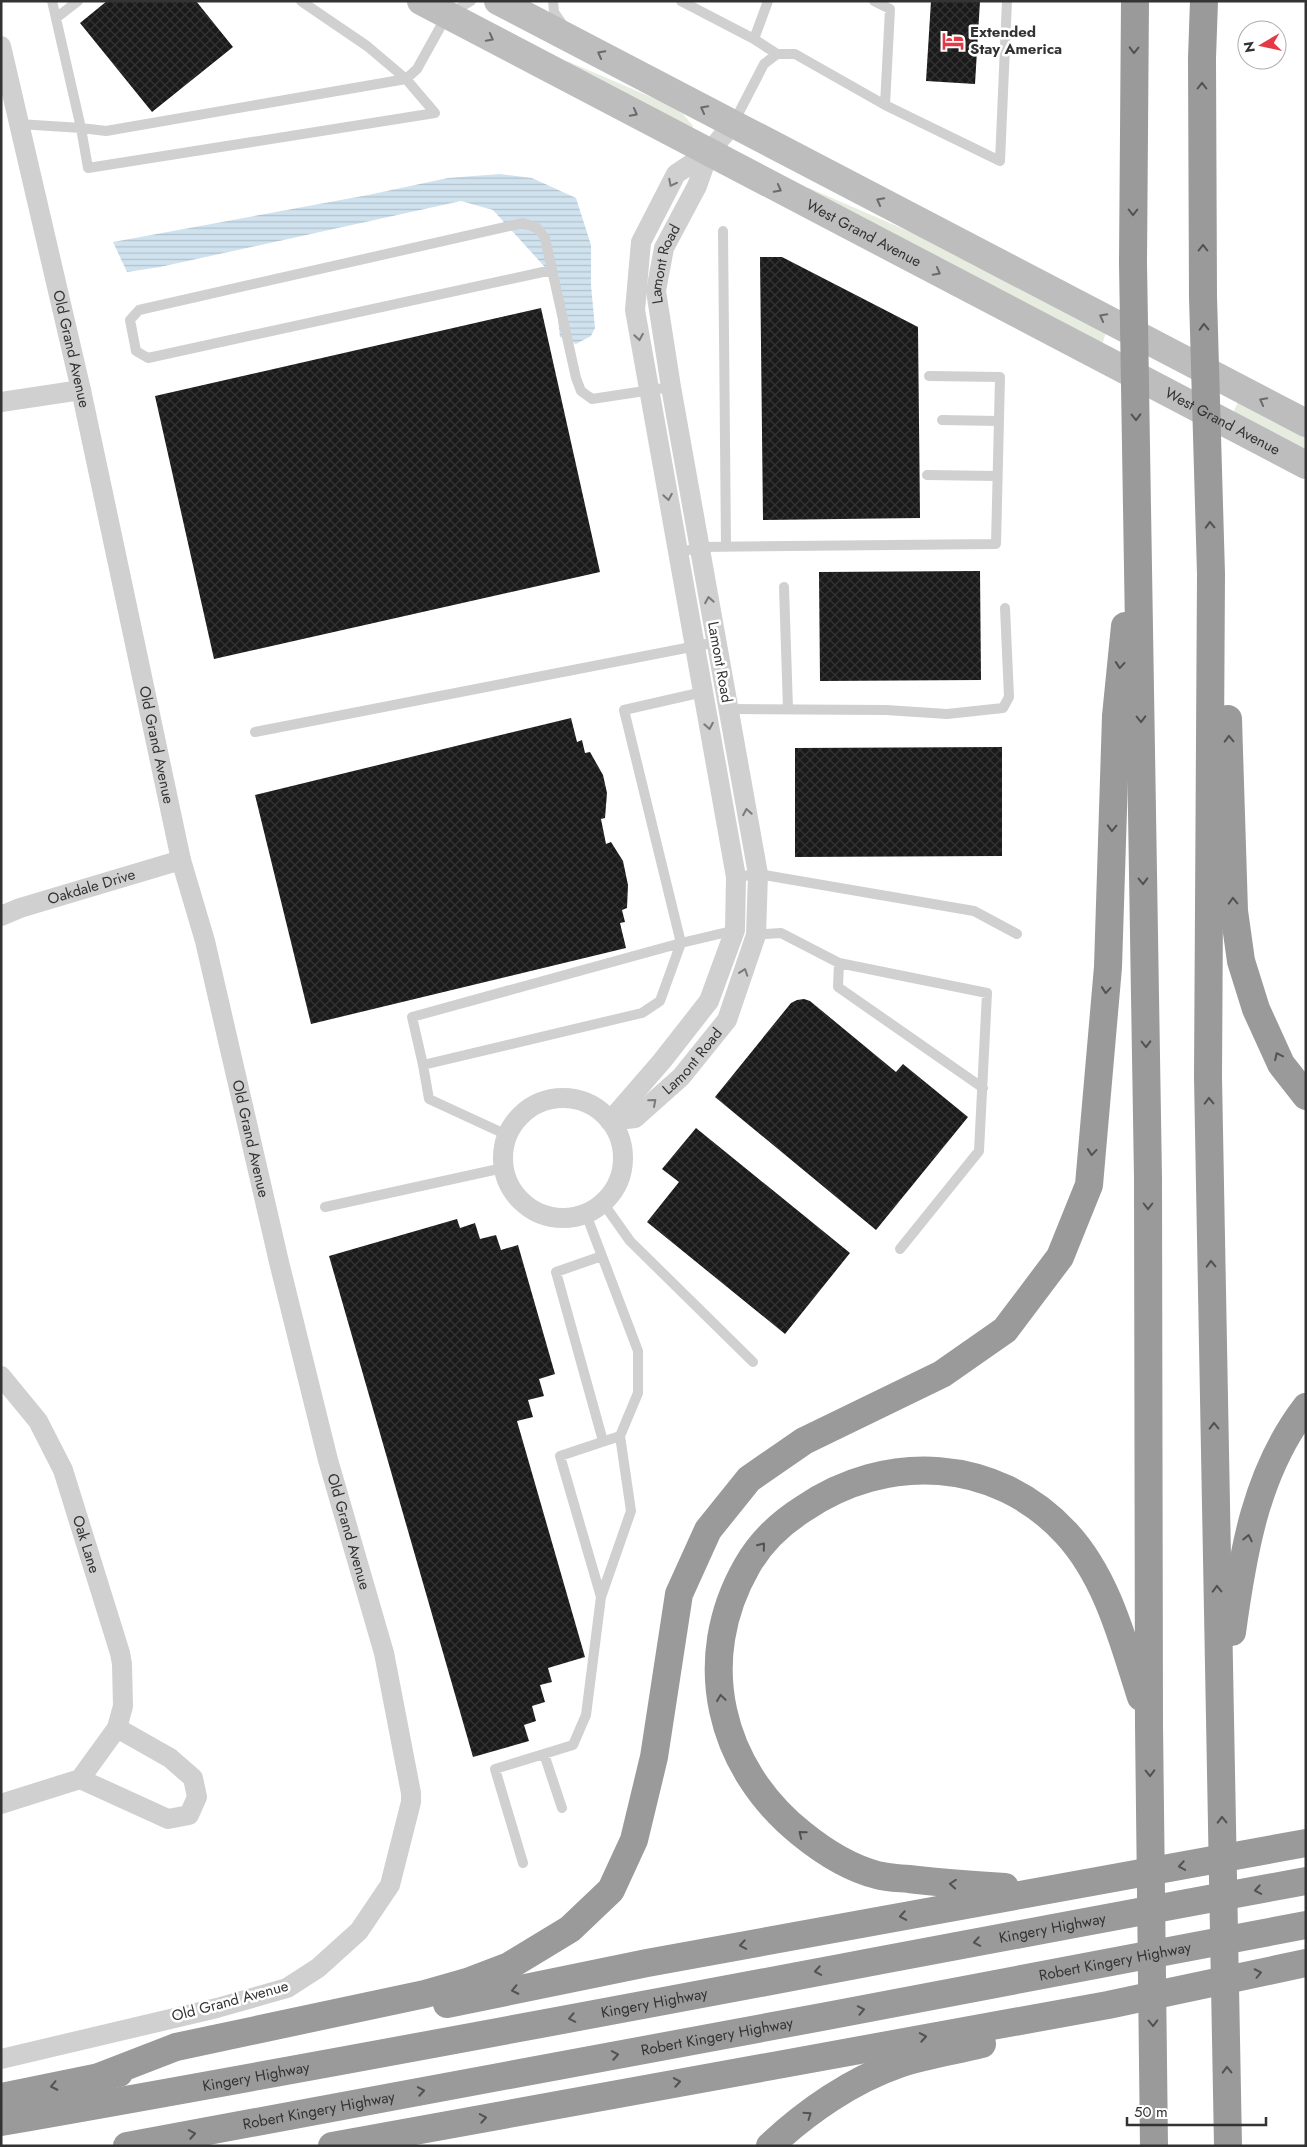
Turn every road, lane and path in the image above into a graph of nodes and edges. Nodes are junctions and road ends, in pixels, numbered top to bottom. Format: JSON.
{"nodes":[{"id":1,"x":52,"y":1,"type":"edge"},
{"id":2,"x":78,"y":1,"type":"edge"},
{"id":3,"x":301,"y":1,"type":"edge"},
{"id":4,"x":421,"y":1,"type":"edge"},
{"id":5,"x":471,"y":1,"type":"edge"},
{"id":6,"x":498,"y":1,"type":"edge"},
{"id":7,"x":553,"y":1,"type":"edge"},
{"id":8,"x":681,"y":1,"type":"edge"},
{"id":9,"x":768,"y":1,"type":"edge"},
{"id":10,"x":874,"y":1,"type":"edge"},
{"id":11,"x":1007,"y":1,"type":"edge"},
{"id":12,"x":1135,"y":1,"type":"edge"},
{"id":13,"x":1204,"y":1,"type":"edge"},
{"id":14,"x":447,"y":15,"type":"junction"},
{"id":15,"x":56,"y":18,"type":"junction"},
{"id":16,"x":754,"y":38,"type":"junction"},
{"id":17,"x":572,"y":39,"type":"junction"},
{"id":18,"x":1,"y":46,"type":"edge"},
{"id":19,"x":777,"y":54,"type":"junction"},
{"id":20,"x":406,"y":79,"type":"junction"},
{"id":21,"x":885,"y":105,"type":"junction"},
{"id":22,"x":20,"y":124,"type":"junction"},
{"id":23,"x":733,"y":124,"type":"junction"},
{"id":24,"x":82,"y":128,"type":"junction"},
{"id":25,"x":709,"y":152,"type":"junction"},
{"id":26,"x":723,"y":231,"type":"dead end"},
{"id":27,"x":552,"y":270,"type":"junction"},
{"id":28,"x":929,"y":376,"type":"dead end"},
{"id":29,"x":671,"y":387,"type":"junction"},
{"id":30,"x":81,"y":390,"type":"junction"},
{"id":31,"x":648,"y":391,"type":"junction"},
{"id":32,"x":1,"y":402,"type":"edge"},
{"id":33,"x":942,"y":420,"type":"dead end"},
{"id":34,"x":999,"y":421,"type":"junction"},
{"id":35,"x":1306,"y":423,"type":"edge"},
{"id":36,"x":1306,"y":465,"type":"edge"},
{"id":37,"x":927,"y":475,"type":"dead end"},
{"id":38,"x":998,"y":476,"type":"junction"},
{"id":39,"x":1137,"y":530,"type":"junction"},
{"id":40,"x":726,"y":546,"type":"junction"},
{"id":41,"x":700,"y":547,"type":"junction"},
{"id":42,"x":678,"y":553,"type":"junction"},
{"id":43,"x":1211,"y":574,"type":"junction"},
{"id":44,"x":784,"y":587,"type":"dead end"},
{"id":45,"x":1005,"y":608,"type":"dead end"},
{"id":46,"x":716,"y":642,"type":"junction"},
{"id":47,"x":694,"y":645,"type":"junction"},
{"id":48,"x":703,"y":692,"type":"junction"},
{"id":49,"x":729,"y":709,"type":"junction"},
{"id":50,"x":788,"y":710,"type":"junction"},
{"id":51,"x":256,"y":732,"type":"dead end"},
{"id":52,"x":181,"y":860,"type":"junction"},
{"id":53,"x":758,"y":874,"type":"junction"},
{"id":54,"x":736,"y":877,"type":"junction"},
{"id":55,"x":1,"y":916,"type":"edge"},
{"id":56,"x":735,"y":930,"type":"junction"},
{"id":57,"x":1017,"y":934,"type":"dead end"},
{"id":58,"x":756,"y":936,"type":"junction"},
{"id":59,"x":682,"y":943,"type":"junction"},
{"id":60,"x":838,"y":963,"type":"junction"},
{"id":61,"x":424,"y":1065,"type":"junction"},
{"id":62,"x":672,"y":1069,"type":"junction"},
{"id":63,"x":983,"y":1088,"type":"junction"},
{"id":64,"x":1306,"y":1096,"type":"edge"},
{"id":65,"x":610,"y":1121,"type":"junction"},
{"id":66,"x":507,"y":1135,"type":"junction"},
{"id":67,"x":503,"y":1168,"type":"junction"},
{"id":68,"x":603,"y":1203,"type":"junction"},
{"id":69,"x":325,"y":1207,"type":"dead end"},
{"id":70,"x":586,"y":1214,"type":"junction"},
{"id":71,"x":900,"y":1249,"type":"dead end"},
{"id":72,"x":602,"y":1256,"type":"junction"},
{"id":73,"x":753,"y":1362,"type":"dead end"},
{"id":74,"x":1,"y":1376,"type":"edge"},
{"id":75,"x":1306,"y":1407,"type":"edge"},
{"id":76,"x":620,"y":1436,"type":"junction"},
{"id":77,"x":603,"y":1442,"type":"junction"},
{"id":78,"x":601,"y":1596,"type":"junction"},
{"id":79,"x":1220,"y":1707,"type":"junction"},
{"id":80,"x":1149,"y":1725,"type":"junction"},
{"id":81,"x":117,"y":1728,"type":"junction"},
{"id":82,"x":544,"y":1754,"type":"junction"},
{"id":83,"x":80,"y":1779,"type":"junction"},
{"id":84,"x":1,"y":1804,"type":"edge"},
{"id":85,"x":562,"y":1808,"type":"dead end"},
{"id":86,"x":1306,"y":1835,"type":"edge"},
{"id":87,"x":1306,"y":1843,"type":"edge"},
{"id":88,"x":1264,"y":1851,"type":"junction"},
{"id":89,"x":523,"y":1864,"type":"dead end"},
{"id":90,"x":1306,"y":1881,"type":"edge"},
{"id":91,"x":1054,"y":1889,"type":"junction"},
{"id":92,"x":1306,"y":1925,"type":"edge"},
{"id":93,"x":1306,"y":1963,"type":"edge"},
{"id":94,"x":1108,"y":2005,"type":"junction"},
{"id":95,"x":1,"y":2058,"type":"edge"},
{"id":96,"x":101,"y":2076,"type":"junction"},
{"id":97,"x":1,"y":2097,"type":"edge"},
{"id":98,"x":1,"y":2122,"type":"edge"},
{"id":99,"x":1229,"y":2143,"type":"edge"},
{"id":100,"x":1154,"y":2145,"type":"edge"},
{"id":101,"x":127,"y":2146,"type":"edge"},
{"id":102,"x":332,"y":2146,"type":"edge"},
{"id":103,"x":770,"y":2146,"type":"edge"}],
"edges":[{"from":1,"to":15,"type":"lane"},
{"from":2,"to":15,"type":"lane"},
{"from":3,"to":20,"type":"lane"},
{"from":4,"to":14,"type":"main road","name":"West Grand Avenue"},
{"from":5,"to":14,"type":"lane"},
{"from":6,"to":17,"type":"main road"},
{"from":7,"to":17,"type":"lane"},
{"from":8,"to":16,"type":"lane"},
{"from":9,"to":16,"type":"lane"},
{"from":10,"to":21,"type":"lane"},
{"from":11,"to":21,"type":"lane"},
{"from":12,"to":39,"type":"highway","one_way":true},
{"from":43,"to":13,"type":"highway","one_way":true},
{"from":14,"to":20,"type":"lane"},
{"from":14,"to":25,"type":"main road","name":"West Grand Avenue","one_way":true},
{"from":15,"to":24,"type":"lane"},
{"from":16,"to":19,"type":"lane"},
{"from":23,"to":17,"type":"main road","one_way":true},
{"from":18,"to":22,"type":"street","name":"Old Grand Avenue"},
{"from":19,"to":21,"type":"lane"},
{"from":19,"to":23,"type":"lane"},
{"from":20,"to":24,"type":"lane"},
{"from":20,"to":24,"type":"lane"},
{"from":22,"to":24,"type":"lane"},
{"from":22,"to":30,"type":"street","name":"Old Grand Avenue"},
{"from":23,"to":25,"type":"street","name":"Lamont Road"},
{"from":35,"to":23,"type":"main road","one_way":true},
{"from":25,"to":29,"type":"street","name":"Lamont Road"},
{"from":25,"to":31,"type":"street","name":"Lamont Road","one_way":true},
{"from":25,"to":36,"type":"main road","name":"West Grand Avenue","one_way":true},
{"from":26,"to":40,"type":"lane"},
{"from":27,"to":27,"type":"lane"},
{"from":27,"to":31,"type":"lane"},
{"from":28,"to":34,"type":"lane"},
{"from":29,"to":31,"type":"lane"},
{"from":29,"to":41,"type":"street","name":"Lamont Road"},
{"from":30,"to":32,"type":"street"},
{"from":30,"to":52,"type":"street","name":"Old Grand Avenue"},
{"from":31,"to":42,"type":"street","name":"Lamont Road","one_way":true},
{"from":33,"to":34,"type":"lane"},
{"from":34,"to":38,"type":"lane"},
{"from":37,"to":38,"type":"lane"},
{"from":38,"to":40,"type":"lane"},
{"from":39,"to":80,"type":"highway","one_way":true},
{"from":39,"to":96,"type":"highway","one_way":true},
{"from":40,"to":41,"type":"lane"},
{"from":41,"to":42,"type":"lane"},
{"from":46,"to":41,"type":"street","name":"Lamont Road","one_way":true},
{"from":42,"to":47,"type":"street","name":"Lamont Road"},
{"from":64,"to":43,"type":"highway","one_way":true},
{"from":79,"to":43,"type":"highway","one_way":true},
{"from":44,"to":50,"type":"lane"},
{"from":45,"to":50,"type":"lane"},
{"from":46,"to":47,"type":"lane"},
{"from":46,"to":49,"type":"street","name":"Lamont Road"},
{"from":47,"to":48,"type":"street","name":"Lamont Road"},
{"from":47,"to":51,"type":"lane"},
{"from":48,"to":54,"type":"street","name":"Lamont Road","one_way":true},
{"from":48,"to":59,"type":"lane"},
{"from":49,"to":50,"type":"lane"},
{"from":53,"to":49,"type":"street","name":"Lamont Road","one_way":true},
{"from":52,"to":55,"type":"street","name":"Oakdale Drive"},
{"from":52,"to":95,"type":"street","name":"Old Grand Avenue"},
{"from":53,"to":54,"type":"lane"},
{"from":53,"to":57,"type":"lane"},
{"from":53,"to":58,"type":"street","name":"Lamont Road"},
{"from":54,"to":56,"type":"street","name":"Lamont Road"},
{"from":56,"to":58,"type":"lane"},
{"from":56,"to":59,"type":"lane"},
{"from":56,"to":62,"type":"street","name":"Lamont Road"},
{"from":58,"to":60,"type":"lane"},
{"from":62,"to":58,"type":"street","name":"Lamont Road","one_way":true},
{"from":59,"to":61,"type":"lane"},
{"from":59,"to":61,"type":"lane"},
{"from":60,"to":63,"type":"lane"},
{"from":60,"to":63,"type":"lane"},
{"from":61,"to":66,"type":"lane"},
{"from":62,"to":65,"type":"street","name":"Lamont Road"},
{"from":63,"to":71,"type":"lane"},
{"from":65,"to":66,"type":"street"},
{"from":65,"to":68,"type":"street"},
{"from":66,"to":67,"type":"street"},
{"from":67,"to":69,"type":"lane"},
{"from":67,"to":70,"type":"street"},
{"from":68,"to":70,"type":"street"},
{"from":68,"to":73,"type":"lane"},
{"from":70,"to":72,"type":"lane"},
{"from":72,"to":76,"type":"lane"},
{"from":72,"to":77,"type":"lane"},
{"from":74,"to":81,"type":"street","name":"Oak Lane"},
{"from":79,"to":75,"type":"highway","one_way":true},
{"from":76,"to":77,"type":"lane"},
{"from":76,"to":78,"type":"lane"},
{"from":77,"to":78,"type":"lane"},
{"from":78,"to":82,"type":"lane"},
{"from":99,"to":79,"type":"highway","one_way":true},
{"from":91,"to":80,"type":"highway","one_way":true},
{"from":80,"to":100,"type":"highway","one_way":true},
{"from":81,"to":83,"type":"street","name":"Oak Lane"},
{"from":81,"to":83,"type":"street"},
{"from":82,"to":85,"type":"lane"},
{"from":82,"to":89,"type":"lane"},
{"from":83,"to":84,"type":"street"},
{"from":86,"to":88,"type":"highway"},
{"from":87,"to":88,"type":"highway"},
{"from":88,"to":91,"type":"highway","one_way":true},
{"from":90,"to":98,"type":"highway","name":"Kingery Highway","one_way":true},
{"from":91,"to":96,"type":"highway","one_way":true},
{"from":101,"to":92,"type":"highway","name":"Robert Kingery Highway","one_way":true},
{"from":94,"to":93,"type":"highway","one_way":true},
{"from":102,"to":94,"type":"highway","one_way":true},
{"from":103,"to":94,"type":"highway","one_way":true},
{"from":96,"to":97,"type":"highway","one_way":true}]}
